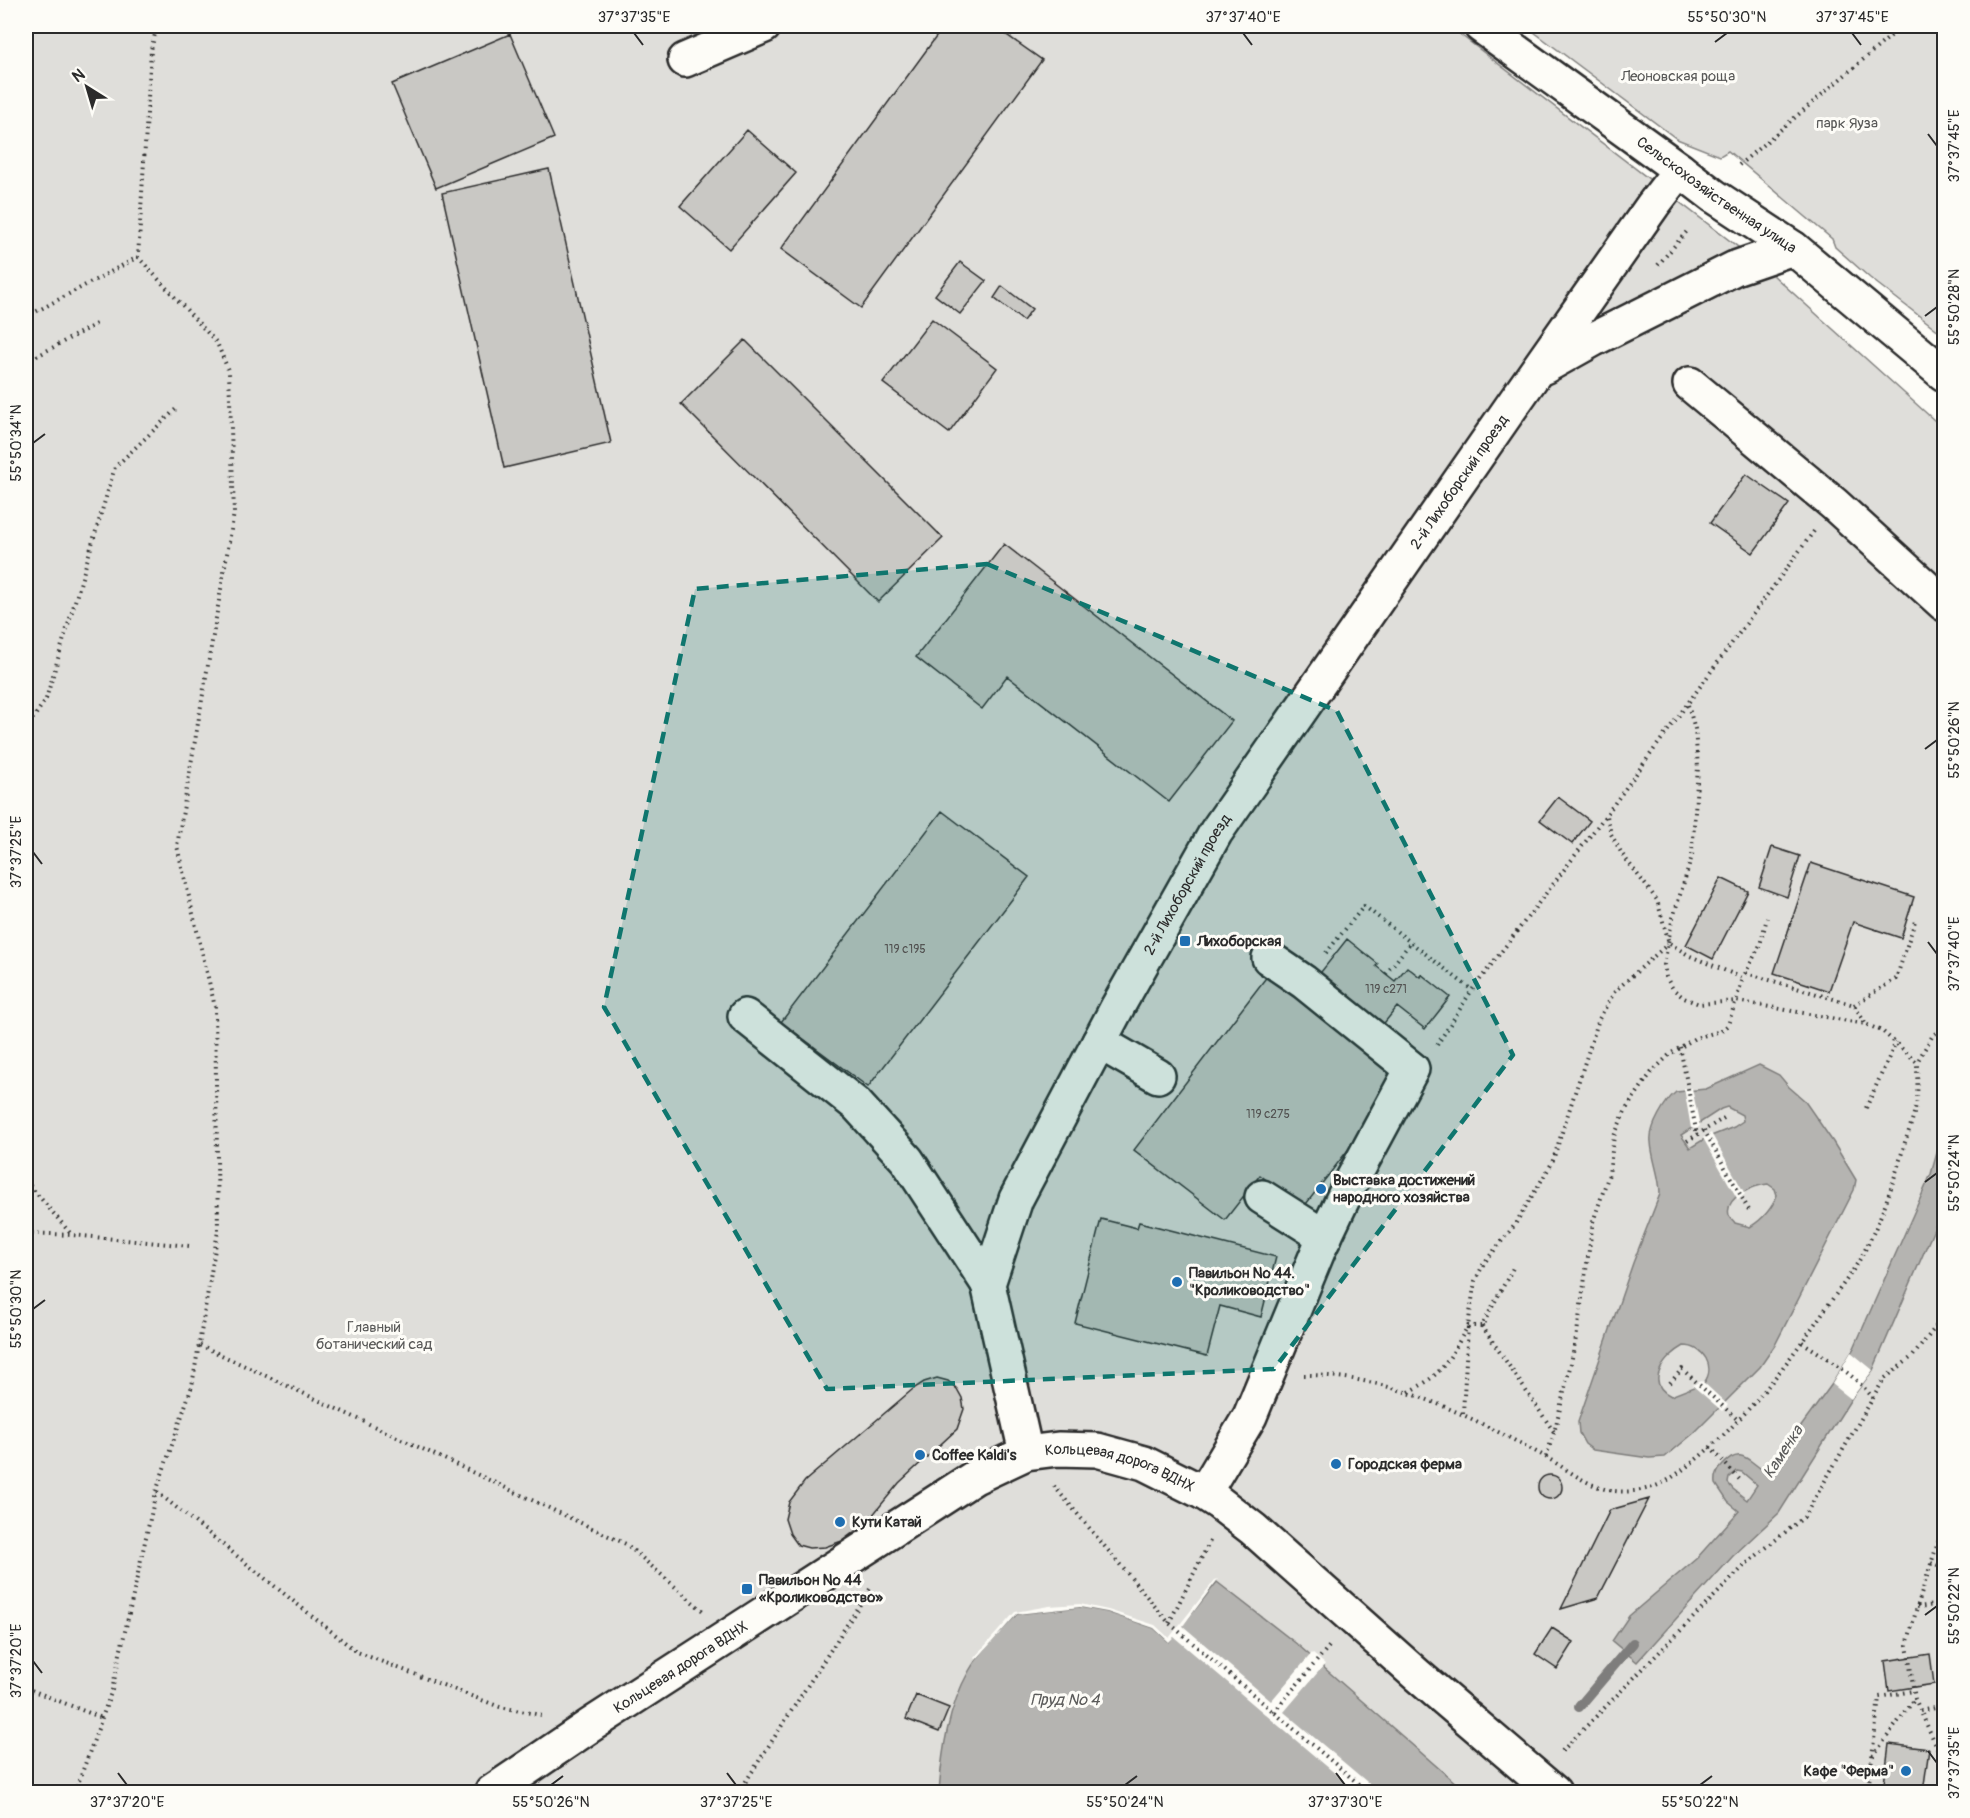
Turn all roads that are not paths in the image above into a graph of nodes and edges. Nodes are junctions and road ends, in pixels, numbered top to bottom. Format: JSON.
{"nodes":[{"id":1,"x":764,"y":26,"type":"edge"},
{"id":2,"x":1481,"y":26,"type":"edge"},
{"id":3,"x":686,"y":60,"type":"dead end"},
{"id":4,"x":1680,"y":170,"type":"junction"},
{"id":5,"x":1793,"y":248,"type":"junction"},
{"id":6,"x":1537,"y":371,"type":"junction"},
{"id":7,"x":1944,"y":374,"type":"edge"},
{"id":8,"x":1690,"y":384,"type":"dead end"},
{"id":9,"x":1944,"y":604,"type":"edge"},
{"id":10,"x":1269,"y":958,"type":"dead end"},
{"id":11,"x":745,"y":1016,"type":"dead end"},
{"id":12,"x":1099,"y":1042,"type":"junction"},
{"id":13,"x":1158,"y":1076,"type":"dead end"},
{"id":14,"x":1262,"y":1197,"type":"dead end"},
{"id":15,"x":1325,"y":1237,"type":"junction"},
{"id":16,"x":988,"y":1284,"type":"junction"},
{"id":17,"x":1026,"y":1453,"type":"junction"},
{"id":18,"x":1204,"y":1493,"type":"junction"},
{"id":19,"x":1545,"y":1785,"type":"edge"},
{"id":20,"x":492,"y":1792,"type":"edge"}],
"edges":[{"from":1,"to":3,"type":"street"},
{"from":2,"to":4,"type":"street","name":"Сельскохозяйственная улица"},
{"from":4,"to":5,"type":"street","name":"Сельскохозяйственная улица"},
{"from":4,"to":6,"type":"street","name":"2-й Лихоборский проезд"},
{"from":5,"to":6,"type":"street","name":"2-й Лихоборский проезд"},
{"from":5,"to":7,"type":"street","name":"Сельскохозяйственная улица"},
{"from":6,"to":12,"type":"street","name":"2-й Лихоборский проезд"},
{"from":8,"to":9,"type":"street"},
{"from":10,"to":15,"type":"street"},
{"from":11,"to":16,"type":"street"},
{"from":12,"to":13,"type":"street"},
{"from":12,"to":16,"type":"street","name":"2-й Лихоборский проезд"},
{"from":14,"to":15,"type":"street"},
{"from":15,"to":18,"type":"street"},
{"from":16,"to":17,"type":"street"},
{"from":17,"to":18,"type":"street","name":"Кольцевая дорога ВДНХ"},
{"from":17,"to":20,"type":"street","name":"Кольцевая дорога ВДНХ"},
{"from":18,"to":19,"type":"street","name":"Кольцевая дорога ВДНХ"}]}
